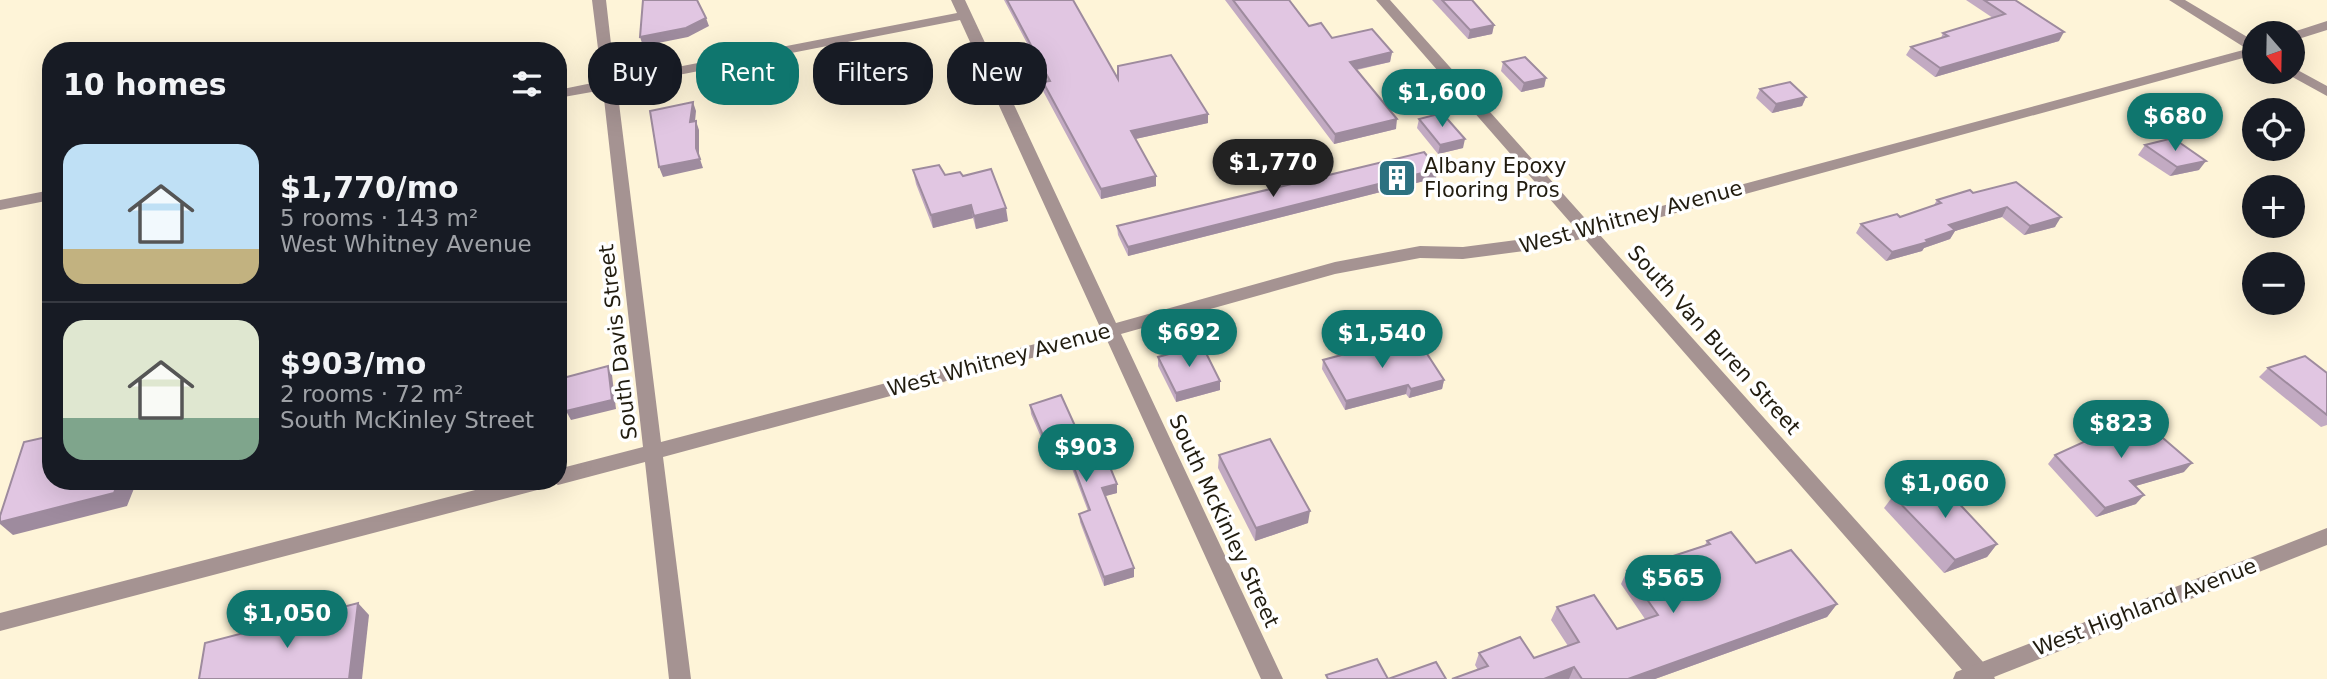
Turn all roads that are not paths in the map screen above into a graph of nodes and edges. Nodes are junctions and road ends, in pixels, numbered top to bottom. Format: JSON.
{"nodes":[{"id":1,"x":599,"y":0,"type":"edge"},
{"id":2,"x":1382,"y":0,"type":"edge"},
{"id":3,"x":2176,"y":0,"type":"edge"},
{"id":4,"x":962,"y":7,"type":"edge"},
{"id":5,"x":2327,"y":25,"type":"edge"},
{"id":6,"x":2305,"y":33,"type":"edge"},
{"id":7,"x":2242,"y":41,"type":"edge"},
{"id":8,"x":604,"y":42,"type":"edge"},
{"id":9,"x":2242,"y":52,"type":"edge"},
{"id":10,"x":682,"y":68,"type":"edge"},
{"id":11,"x":2305,"y":79,"type":"edge"},
{"id":12,"x":588,"y":88,"type":"edge"},
{"id":13,"x":567,"y":91,"type":"edge"},
{"id":14,"x":2327,"y":92,"type":"edge"},
{"id":15,"x":613,"y":105,"type":"edge"},
{"id":16,"x":42,"y":197,"type":"edge"},
{"id":17,"x":0,"y":205,"type":"edge"},
{"id":18,"x":1585,"y":231,"type":"junction"},
{"id":19,"x":1112,"y":330,"type":"junction"},
{"id":20,"x":654,"y":452,"type":"junction"},
{"id":21,"x":567,"y":475,"type":"edge"},
{"id":22,"x":506,"y":490,"type":"edge"},
{"id":23,"x":2327,"y":536,"type":"edge"},
{"id":24,"x":0,"y":622,"type":"edge"},
{"id":25,"x":1975,"y":677,"type":"edge"},
{"id":26,"x":680,"y":679,"type":"edge"},
{"id":27,"x":1272,"y":679,"type":"edge"}],
"edges":[{"from":1,"to":8,"type":"street","name":"South Davis Street"},
{"from":2,"to":18,"type":"street","name":"South Van Buren Street"},
{"from":3,"to":7,"type":"street"},
{"from":4,"to":10,"type":"street"},
{"from":4,"to":19,"type":"street","name":"South McKinley Street"},
{"from":5,"to":6,"type":"street"},
{"from":9,"to":18,"type":"street","name":"West Whitney Avenue"},
{"from":11,"to":14,"type":"street"},
{"from":12,"to":13,"type":"street"},
{"from":15,"to":20,"type":"street","name":"South Davis Street"},
{"from":16,"to":17,"type":"street"},
{"from":18,"to":19,"type":"street","name":"West Whitney Avenue"},
{"from":18,"to":25,"type":"street","name":"South Van Buren Street"},
{"from":19,"to":20,"type":"street","name":"West Whitney Avenue"},
{"from":19,"to":27,"type":"street","name":"South McKinley Street"},
{"from":20,"to":21,"type":"street","name":"West Whitney Avenue"},
{"from":20,"to":26,"type":"street","name":"South Davis Street"},
{"from":22,"to":24,"type":"street"},
{"from":23,"to":25,"type":"street","name":"West Highland Avenue"}]}
